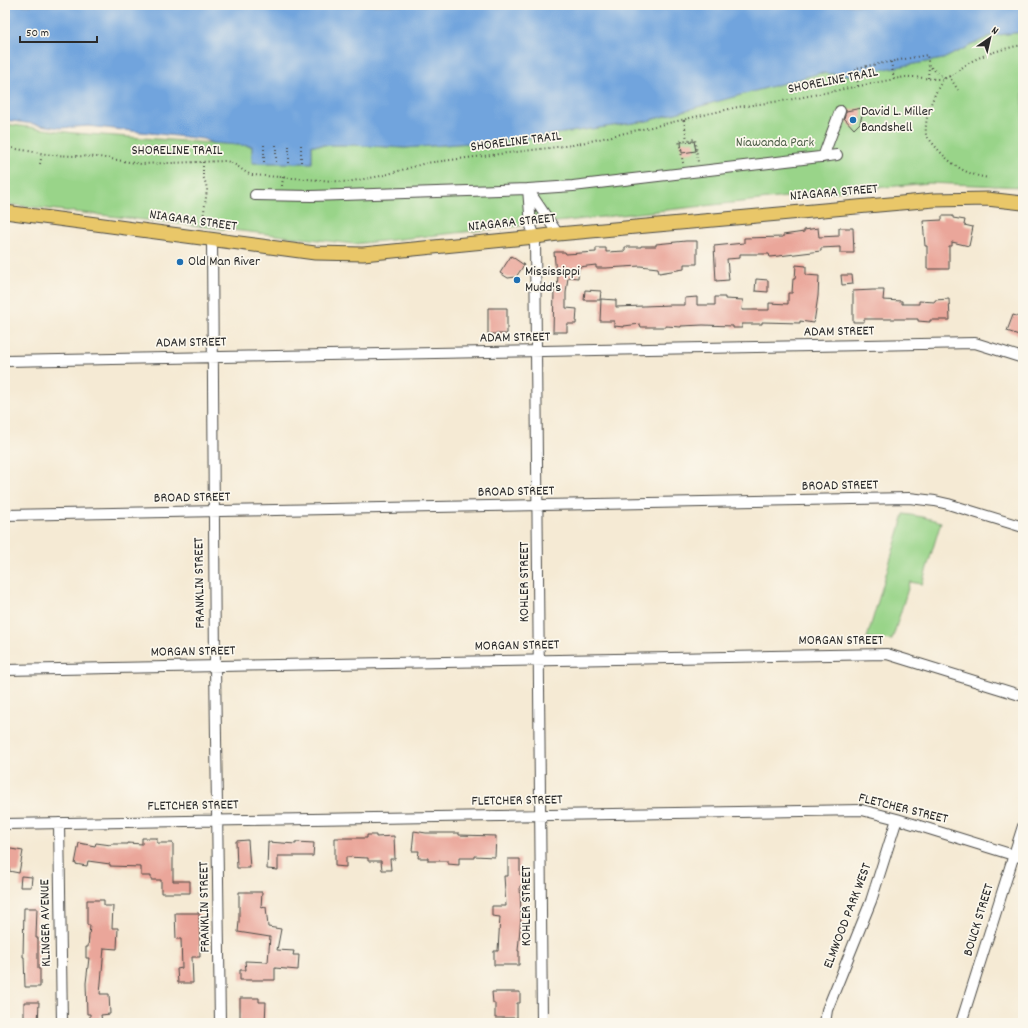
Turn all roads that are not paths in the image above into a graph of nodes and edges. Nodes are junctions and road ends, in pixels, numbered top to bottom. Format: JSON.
{"nodes":[{"id":1,"x":840,"y":111,"type":"dead end"},
{"id":2,"x":837,"y":155,"type":"dead end"},
{"id":3,"x":823,"y":157,"type":"junction"},
{"id":4,"x":528,"y":189,"type":"junction"},
{"id":5,"x":254,"y":195,"type":"dead end"},
{"id":6,"x":1023,"y":203,"type":"edge"},
{"id":7,"x":5,"y":212,"type":"edge"},
{"id":8,"x":558,"y":234,"type":"junction"},
{"id":9,"x":535,"y":237,"type":"junction"},
{"id":10,"x":212,"y":239,"type":"junction"},
{"id":11,"x":536,"y":351,"type":"junction"},
{"id":12,"x":212,"y":357,"type":"junction"},
{"id":13,"x":1023,"y":358,"type":"edge"},
{"id":14,"x":5,"y":361,"type":"edge"},
{"id":15,"x":538,"y":506,"type":"junction"},
{"id":16,"x":214,"y":511,"type":"junction"},
{"id":17,"x":5,"y":515,"type":"edge"},
{"id":18,"x":1023,"y":527,"type":"edge"},
{"id":19,"x":539,"y":660,"type":"junction"},
{"id":20,"x":215,"y":666,"type":"junction"},
{"id":21,"x":5,"y":670,"type":"edge"},
{"id":22,"x":1023,"y":696,"type":"edge"},
{"id":23,"x":540,"y":814,"type":"junction"},
{"id":24,"x":897,"y":819,"type":"junction"},
{"id":25,"x":218,"y":820,"type":"junction"},
{"id":26,"x":59,"y":823,"type":"junction"},
{"id":27,"x":5,"y":824,"type":"edge"},
{"id":28,"x":1023,"y":826,"type":"edge"},
{"id":29,"x":1018,"y":857,"type":"edge"},
{"id":30,"x":62,"y":1023,"type":"edge"},
{"id":31,"x":220,"y":1023,"type":"edge"},
{"id":32,"x":542,"y":1023,"type":"edge"},
{"id":33,"x":825,"y":1023,"type":"edge"},
{"id":34,"x":961,"y":1023,"type":"edge"}],
"edges":[{"from":1,"to":3,"type":"street"},
{"from":2,"to":3,"type":"street"},
{"from":3,"to":4,"type":"street"},
{"from":4,"to":5,"type":"street"},
{"from":4,"to":8,"type":"street"},
{"from":4,"to":9,"type":"street","name":"KOHLER STREET"},
{"from":6,"to":8,"type":"main road","name":"NIAGARA STREET"},
{"from":7,"to":10,"type":"main road","name":"NIAGARA STREET"},
{"from":8,"to":9,"type":"main road","name":"NIAGARA STREET"},
{"from":9,"to":10,"type":"main road","name":"NIAGARA STREET"},
{"from":9,"to":11,"type":"street","name":"KOHLER STREET"},
{"from":10,"to":12,"type":"street","name":"FRANKLIN STREET"},
{"from":11,"to":12,"type":"street","name":"ADAM STREET"},
{"from":11,"to":13,"type":"street","name":"ADAM STREET"},
{"from":11,"to":15,"type":"street","name":"KOHLER STREET"},
{"from":12,"to":14,"type":"street","name":"ADAM STREET"},
{"from":12,"to":16,"type":"street","name":"FRANKLIN STREET"},
{"from":15,"to":16,"type":"street","name":"BROAD STREET"},
{"from":15,"to":18,"type":"street","name":"BROAD STREET"},
{"from":15,"to":19,"type":"street","name":"KOHLER STREET"},
{"from":16,"to":17,"type":"street","name":"BROAD STREET"},
{"from":16,"to":20,"type":"street","name":"FRANKLIN STREET"},
{"from":19,"to":20,"type":"street","name":"MORGAN STREET"},
{"from":19,"to":22,"type":"street","name":"MORGAN STREET"},
{"from":19,"to":23,"type":"street","name":"KOHLER STREET"},
{"from":20,"to":21,"type":"street","name":"MORGAN STREET"},
{"from":20,"to":25,"type":"street","name":"FRANKLIN STREET"},
{"from":23,"to":24,"type":"street","name":"FLETCHER STREET"},
{"from":23,"to":25,"type":"street","name":"FLETCHER STREET"},
{"from":23,"to":32,"type":"street","name":"KOHLER STREET"},
{"from":24,"to":29,"type":"street","name":"FLETCHER STREET"},
{"from":24,"to":33,"type":"street","name":"ELMWOOD PARK WEST"},
{"from":25,"to":26,"type":"street","name":"FLETCHER STREET"},
{"from":25,"to":31,"type":"street","name":"FRANKLIN STREET"},
{"from":26,"to":27,"type":"street","name":"FLETCHER STREET"},
{"from":26,"to":30,"type":"street","name":"KLINGER AVENUE"},
{"from":28,"to":29,"type":"street","name":"BOUCK STREET"},
{"from":29,"to":34,"type":"street","name":"BOUCK STREET"}]}
